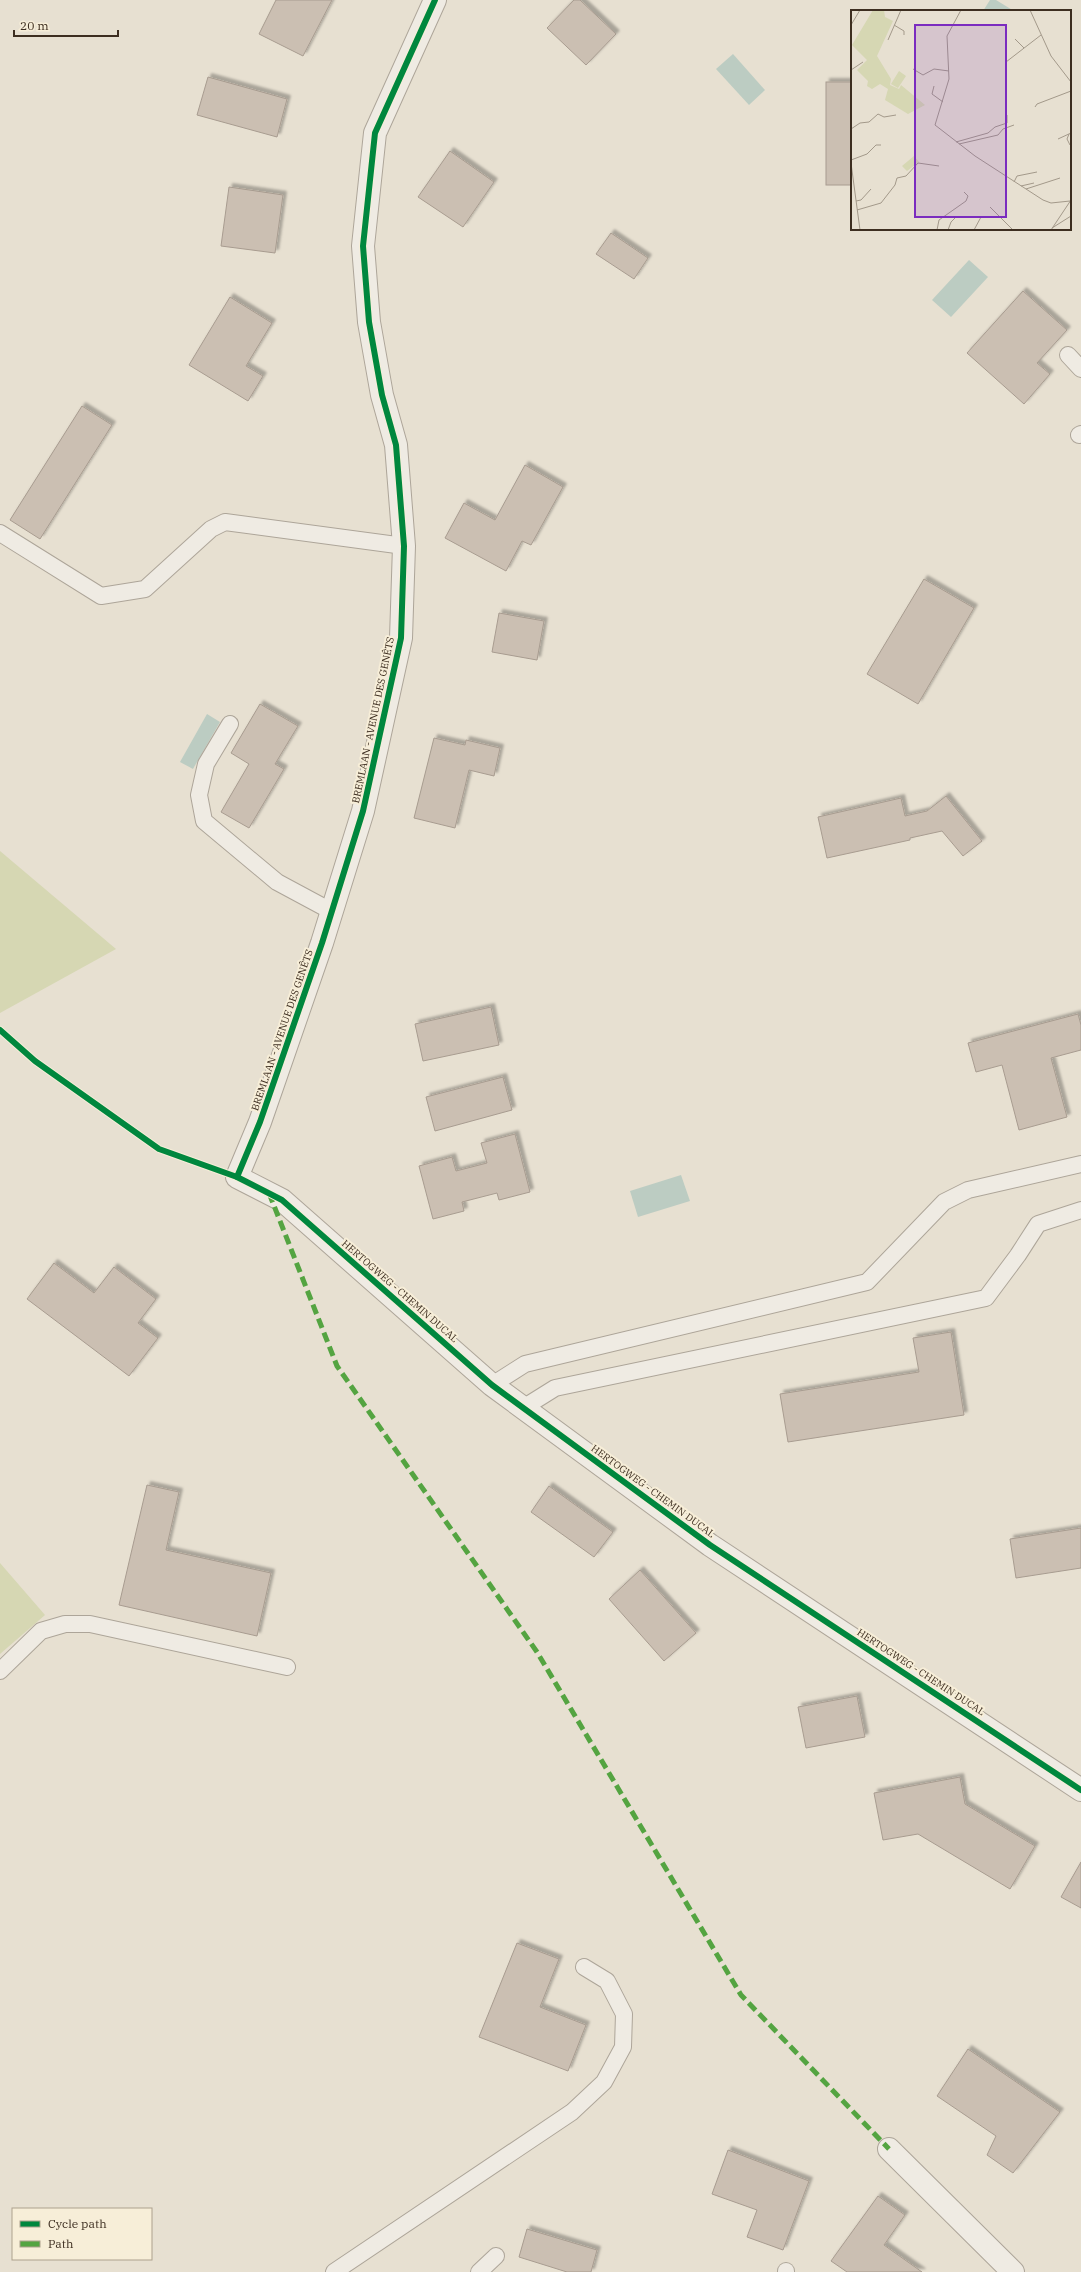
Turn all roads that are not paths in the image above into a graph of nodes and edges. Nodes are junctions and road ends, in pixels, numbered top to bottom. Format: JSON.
{"nodes":[{"id":1,"x":435,"y":0,"type":"edge"},
{"id":2,"x":1068,"y":355,"type":"dead end"},
{"id":3,"x":1081,"y":369,"type":"edge"},
{"id":4,"x":0,"y":533,"type":"edge"},
{"id":5,"x":404,"y":546,"type":"junction"},
{"id":6,"x":230,"y":724,"type":"dead end"},
{"id":7,"x":331,"y":911,"type":"junction"},
{"id":8,"x":1081,"y":1164,"type":"edge"},
{"id":9,"x":237,"y":1177,"type":"joint"},
{"id":10,"x":1081,"y":1210,"type":"edge"},
{"id":11,"x":492,"y":1385,"type":"junction"},
{"id":12,"x":523,"y":1408,"type":"junction"},
{"id":13,"x":287,"y":1667,"type":"dead end"},
{"id":14,"x":0,"y":1672,"type":"edge"},
{"id":15,"x":1081,"y":1790,"type":"edge"},
{"id":16,"x":584,"y":1967,"type":"dead end"},
{"id":17,"x":889,"y":2149,"type":"dead end"},
{"id":18,"x":496,"y":2256,"type":"dead end"},
{"id":19,"x":334,"y":2272,"type":"edge"},
{"id":20,"x":479,"y":2272,"type":"edge"},
{"id":21,"x":1013,"y":2272,"type":"edge"}],
"edges":[{"from":1,"to":5,"type":"street","name":"BREMLAAN - AVENUE DES GENÊTS"},
{"from":2,"to":3,"type":"lane"},
{"from":4,"to":5,"type":"lane"},
{"from":5,"to":7,"type":"street","name":"BREMLAAN - AVENUE DES GENÊTS"},
{"from":6,"to":7,"type":"lane"},
{"from":7,"to":9,"type":"street","name":"BREMLAAN - AVENUE DES GENÊTS"},
{"from":8,"to":11,"type":"lane"},
{"from":9,"to":11,"type":"street","name":"HERTOGWEG - CHEMIN DUCAL"},
{"from":10,"to":12,"type":"lane"},
{"from":11,"to":12,"type":"street","name":"HERTOGWEG - CHEMIN DUCAL"},
{"from":12,"to":15,"type":"street","name":"HERTOGWEG - CHEMIN DUCAL"},
{"from":13,"to":14,"type":"lane"},
{"from":16,"to":19,"type":"lane"},
{"from":17,"to":21,"type":"street"},
{"from":18,"to":20,"type":"lane"}]}
